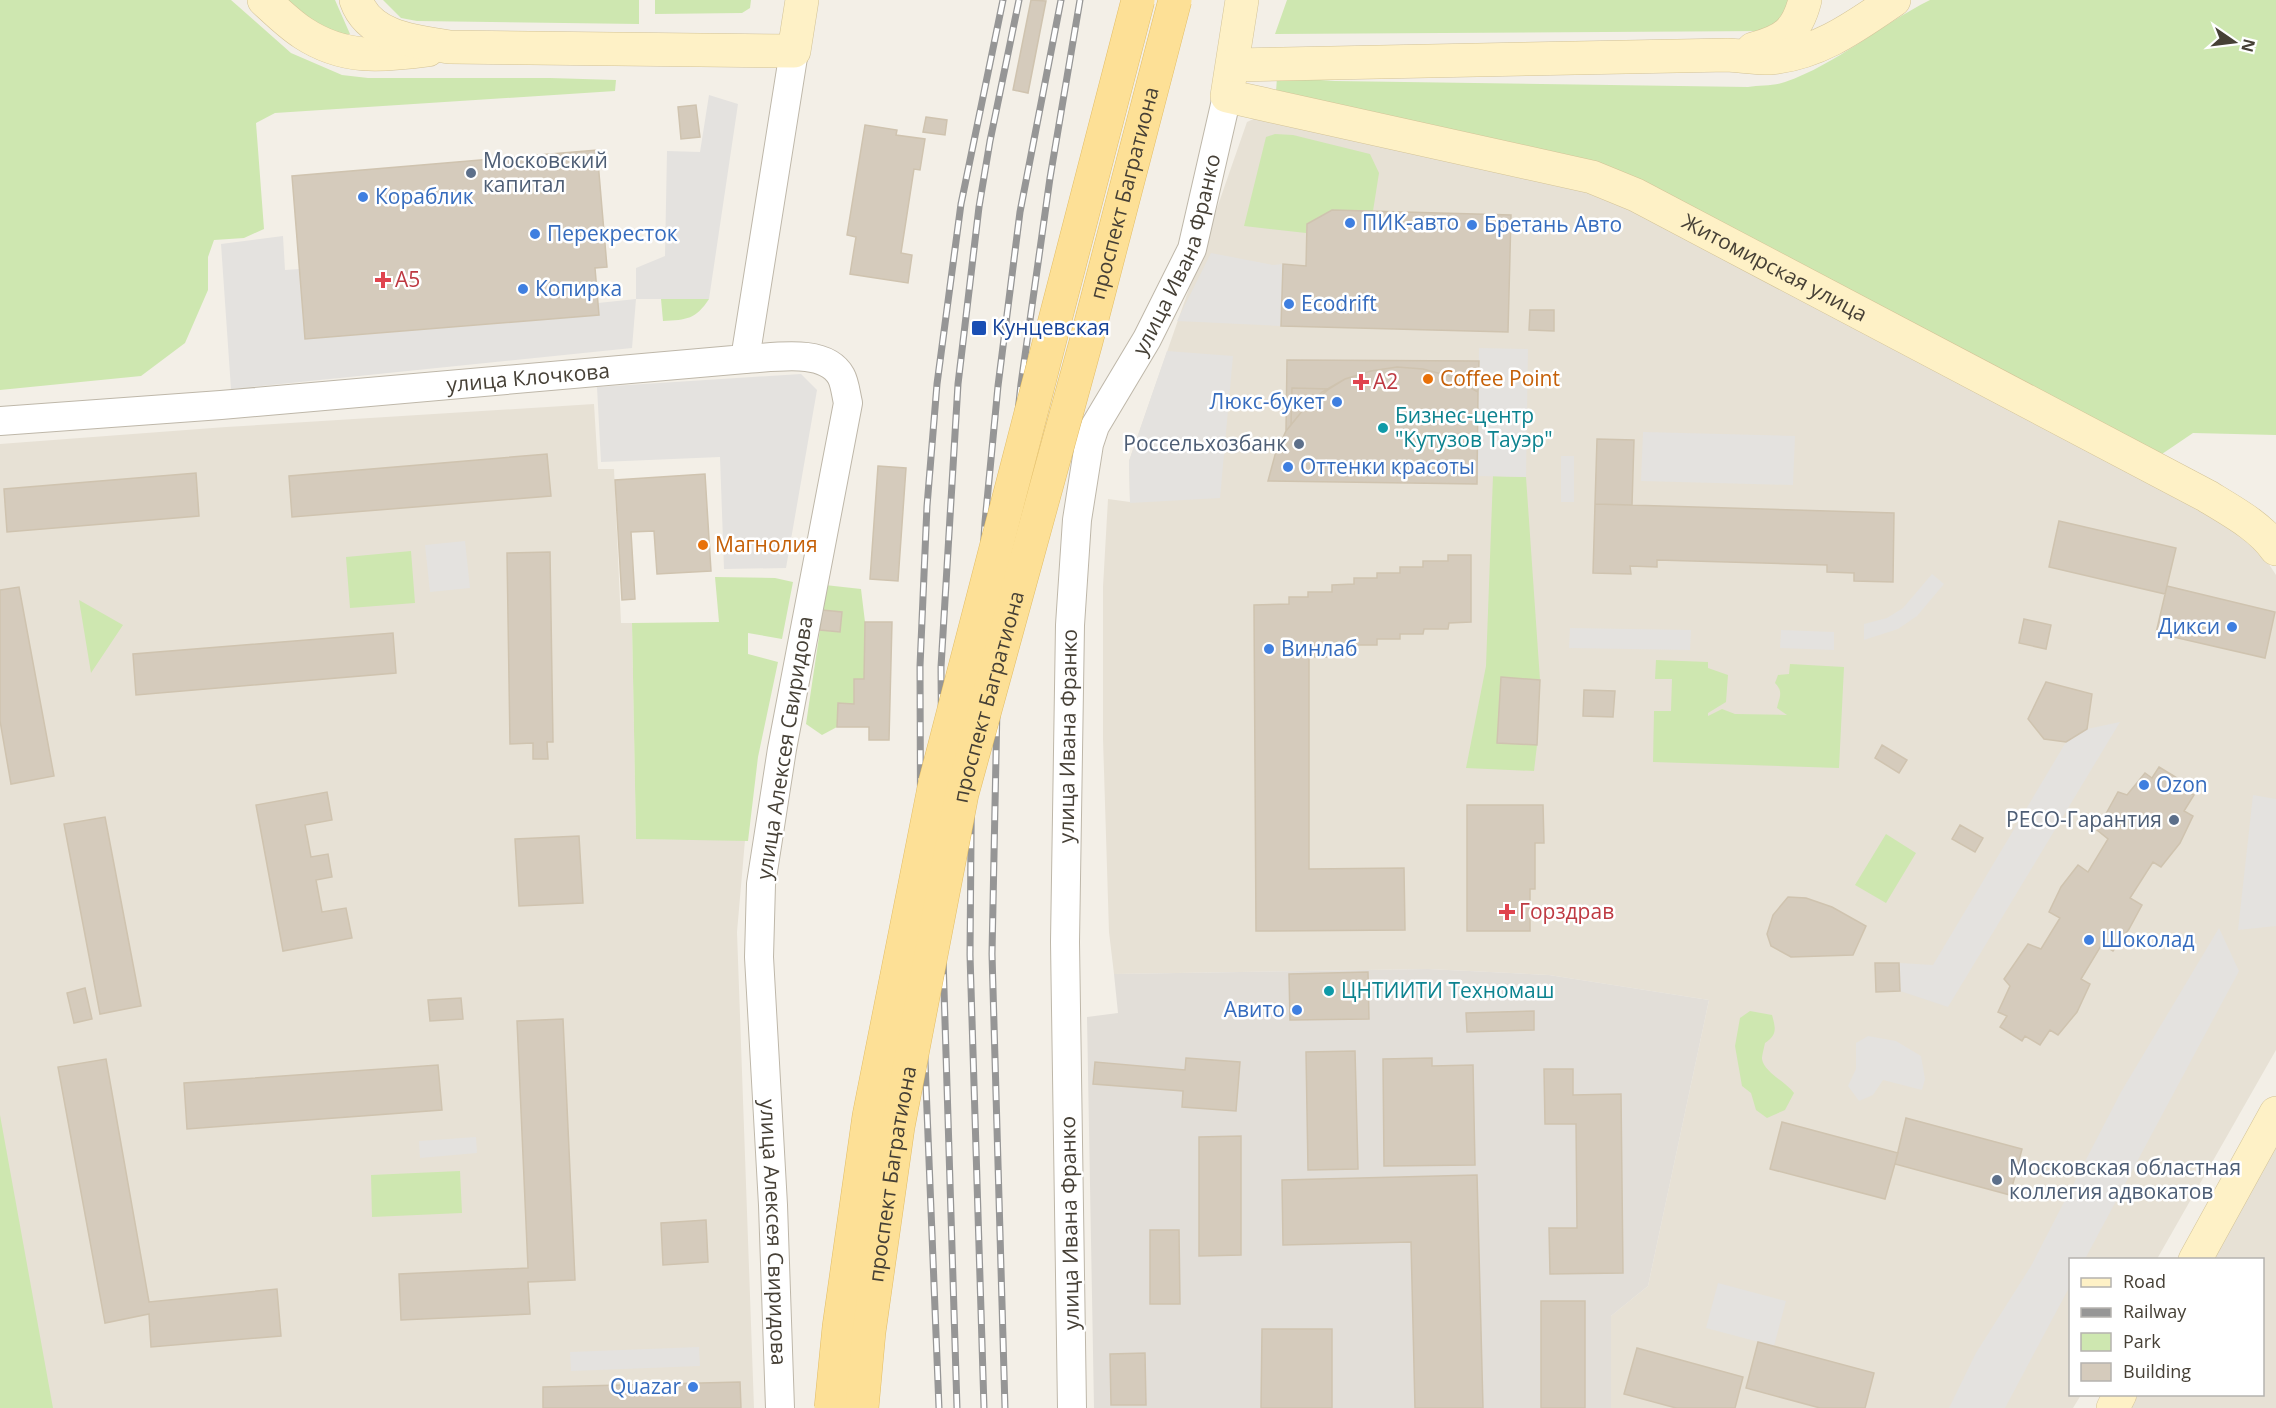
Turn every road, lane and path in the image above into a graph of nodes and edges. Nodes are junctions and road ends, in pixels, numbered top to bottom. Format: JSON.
{"nodes":[{"id":1,"x":264,"y":0,"type":"edge"},
{"id":2,"x":356,"y":0,"type":"edge"},
{"id":3,"x":1138,"y":0,"type":"edge"},
{"id":4,"x":1175,"y":0,"type":"edge"},
{"id":5,"x":1805,"y":0,"type":"edge"},
{"id":6,"x":1894,"y":0,"type":"edge"},
{"id":7,"x":802,"y":1,"type":"edge"},
{"id":8,"x":1241,"y":2,"type":"edge"},
{"id":9,"x":450,"y":47,"type":"junction"},
{"id":10,"x":794,"y":51,"type":"junction"},
{"id":11,"x":1728,"y":55,"type":"junction"},
{"id":12,"x":1233,"y":65,"type":"junction"},
{"id":13,"x":1227,"y":96,"type":"junction"},
{"id":14,"x":745,"y":359,"type":"junction"},
{"id":15,"x":0,"y":421,"type":"edge"},
{"id":16,"x":2276,"y":549,"type":"edge"},
{"id":17,"x":2276,"y":1113,"type":"edge"},
{"id":18,"x":2196,"y":1258,"type":"edge"},
{"id":19,"x":780,"y":1408,"type":"edge"},
{"id":20,"x":831,"y":1408,"type":"edge"},
{"id":21,"x":862,"y":1408,"type":"edge"},
{"id":22,"x":1072,"y":1408,"type":"edge"}],
"edges":[{"from":1,"to":9,"type":"street"},
{"from":2,"to":9,"type":"street"},
{"from":3,"to":20,"type":"main road","name":"проспект Багратиона","bridge":true},
{"from":4,"to":21,"type":"main road","name":"проспект Багратиона","bridge":true},
{"from":5,"to":11,"type":"street"},
{"from":6,"to":11,"type":"street"},
{"from":7,"to":10,"type":"street"},
{"from":8,"to":12,"type":"street"},
{"from":9,"to":10,"type":"street"},
{"from":10,"to":14,"type":"street"},
{"from":11,"to":12,"type":"street"},
{"from":12,"to":13,"type":"street"},
{"from":13,"to":16,"type":"street","name":"Житомирская улица"},
{"from":13,"to":22,"type":"street","name":"улица Ивана Франко"},
{"from":14,"to":15,"type":"street","name":"улица Клочкова"},
{"from":14,"to":19,"type":"street","name":"улица Алексея Свиридова"},
{"from":17,"to":18,"type":"street"}]}
